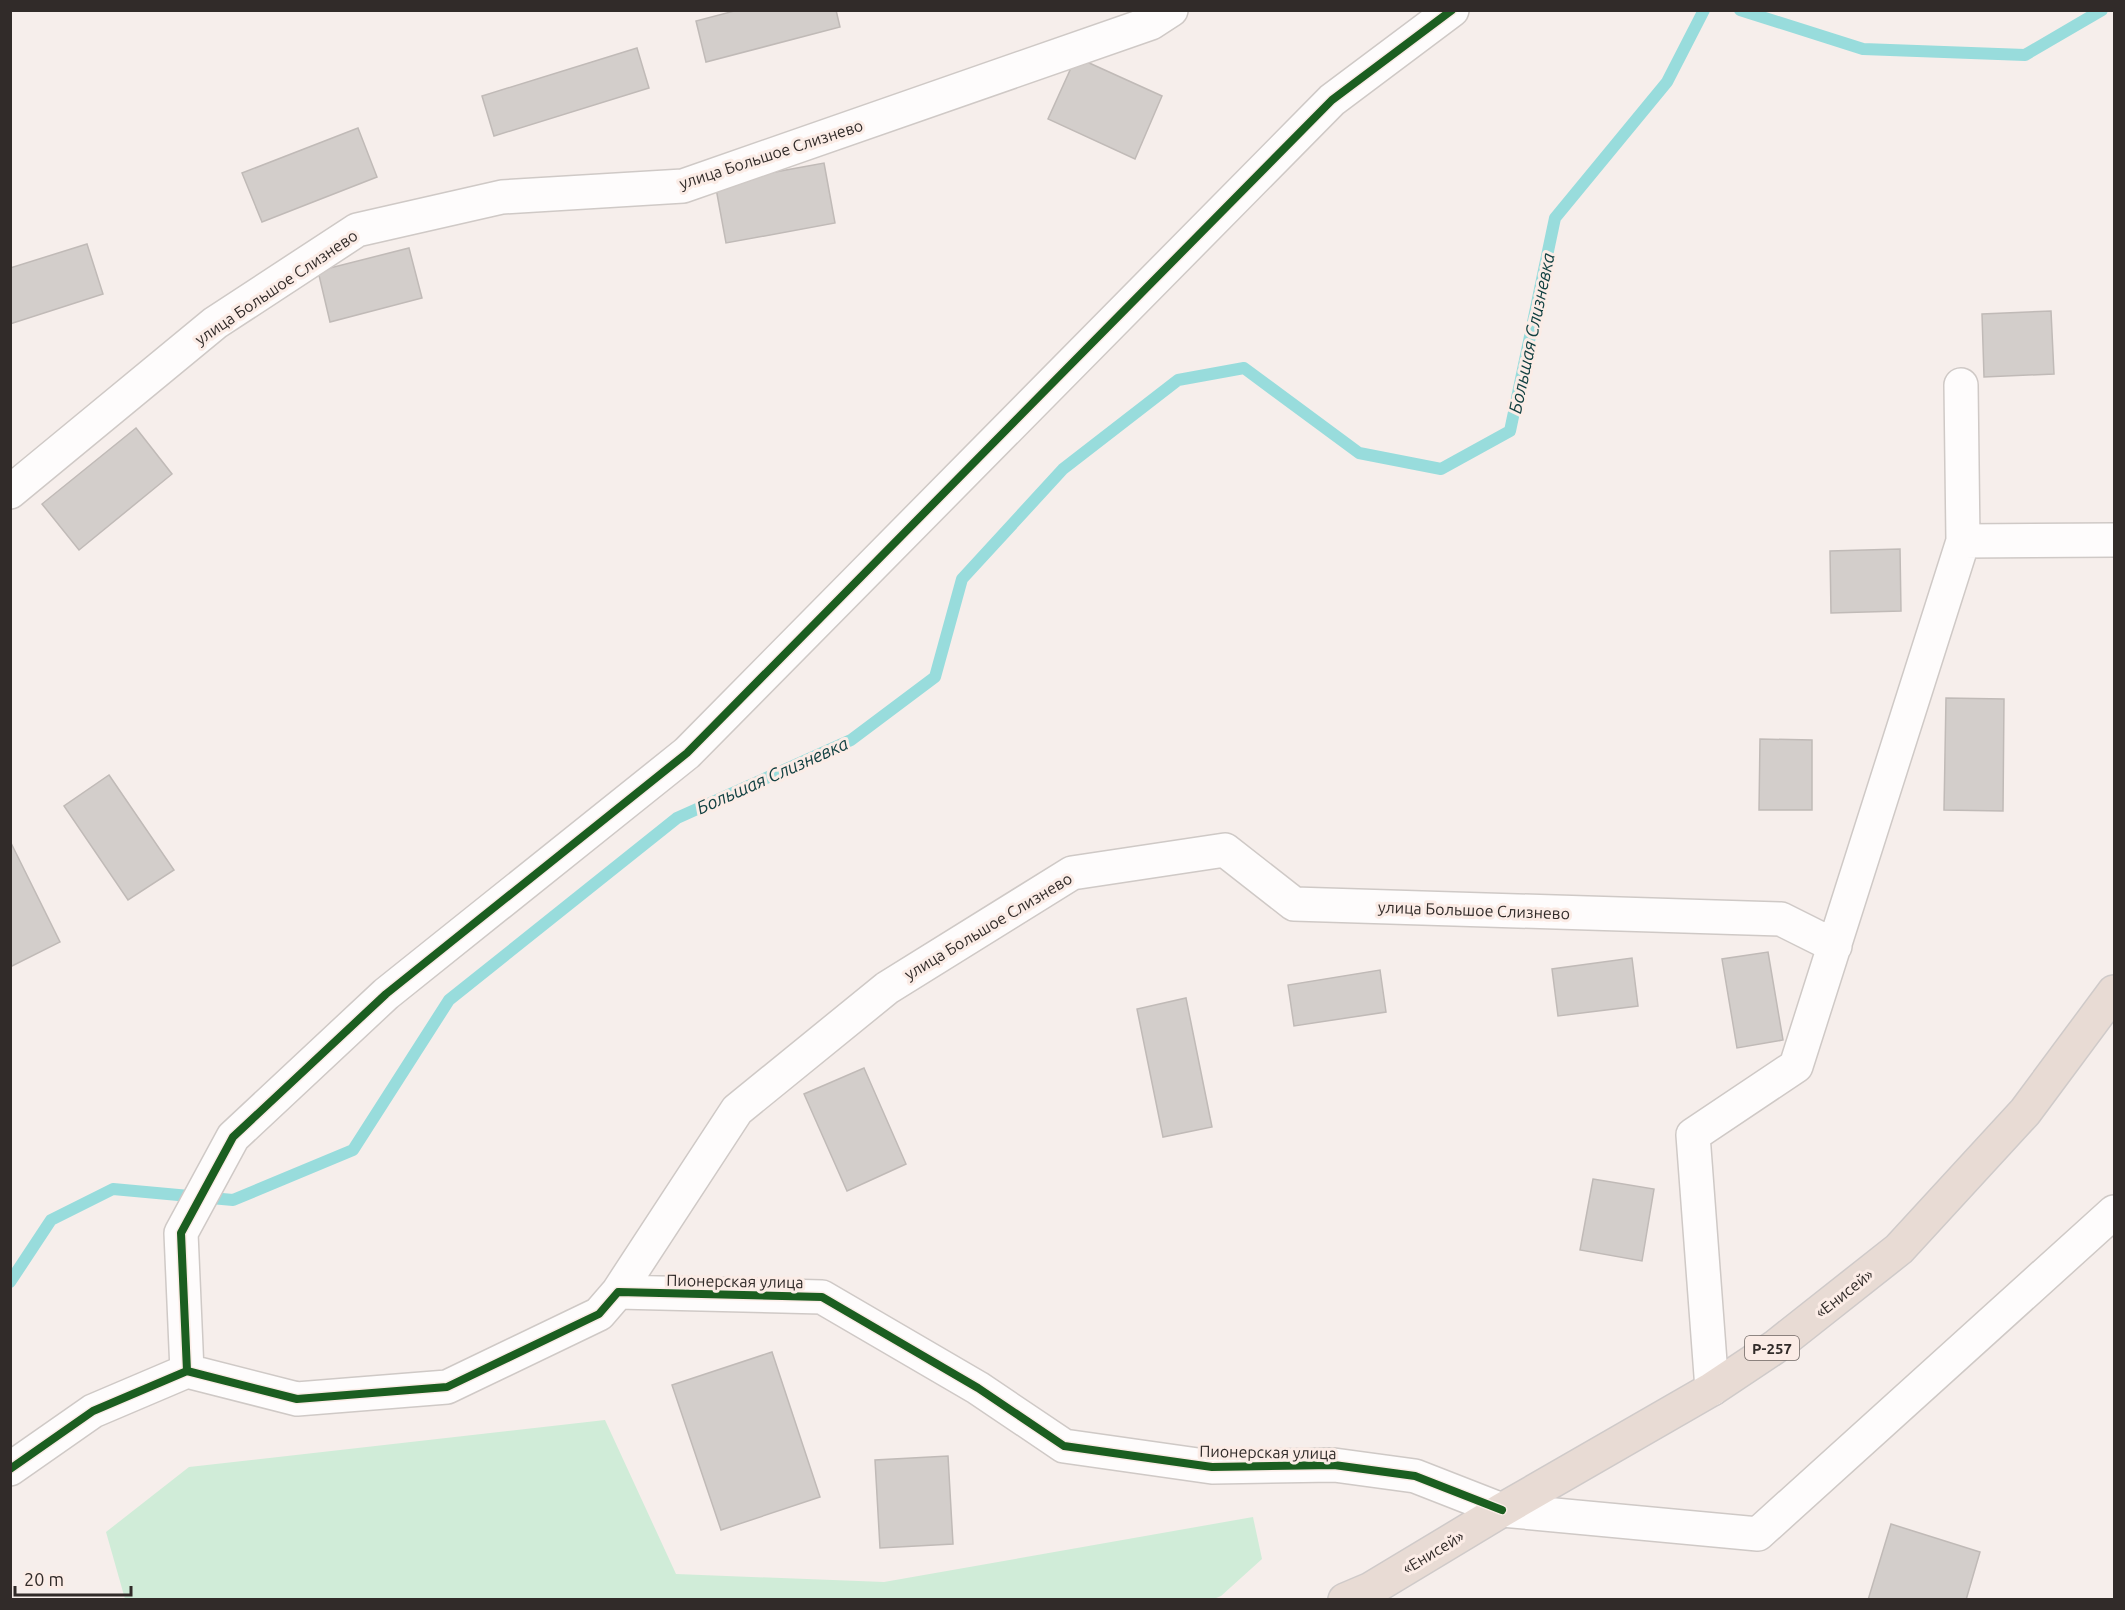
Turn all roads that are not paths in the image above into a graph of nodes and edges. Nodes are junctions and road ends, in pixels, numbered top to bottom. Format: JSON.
{"nodes":[{"id":1,"x":1171,"y":10,"type":"edge"},
{"id":2,"x":1452,"y":10,"type":"edge"},
{"id":3,"x":1961,"y":385,"type":"dead end"},
{"id":4,"x":10,"y":492,"type":"edge"},
{"id":5,"x":2115,"y":540,"type":"edge"},
{"id":6,"x":1963,"y":541,"type":"junction"},
{"id":7,"x":1835,"y":946,"type":"junction"},
{"id":8,"x":2115,"y":992,"type":"edge"},
{"id":9,"x":2115,"y":1212,"type":"edge"},
{"id":10,"x":618,"y":1292,"type":"junction"},
{"id":11,"x":187,"y":1371,"type":"junction"},
{"id":12,"x":1712,"y":1389,"type":"junction"},
{"id":13,"x":10,"y":1469,"type":"edge"},
{"id":14,"x":1502,"y":1510,"type":"junction"},
{"id":15,"x":1345,"y":1599,"type":"edge"}],
"edges":[{"from":1,"to":4,"type":"street","name":"улица Большое Слизнево"},
{"from":2,"to":11,"type":"street"},
{"from":3,"to":6,"type":"street"},
{"from":5,"to":6,"type":"street"},
{"from":6,"to":7,"type":"street"},
{"from":7,"to":10,"type":"street","name":"улица Большое Слизнево"},
{"from":7,"to":12,"type":"street"},
{"from":8,"to":12,"type":"highway","name":"«Енисей»","number":"Р-257"},
{"from":9,"to":14,"type":"street","name":"Пионерская улица"},
{"from":10,"to":11,"type":"street"},
{"from":10,"to":14,"type":"street","name":"Пионерская улица"},
{"from":11,"to":13,"type":"street"},
{"from":12,"to":14,"type":"highway","name":"«Енисей»","number":"Р-257"},
{"from":14,"to":15,"type":"highway","name":"«Енисей»","number":"Р-257"}]}
